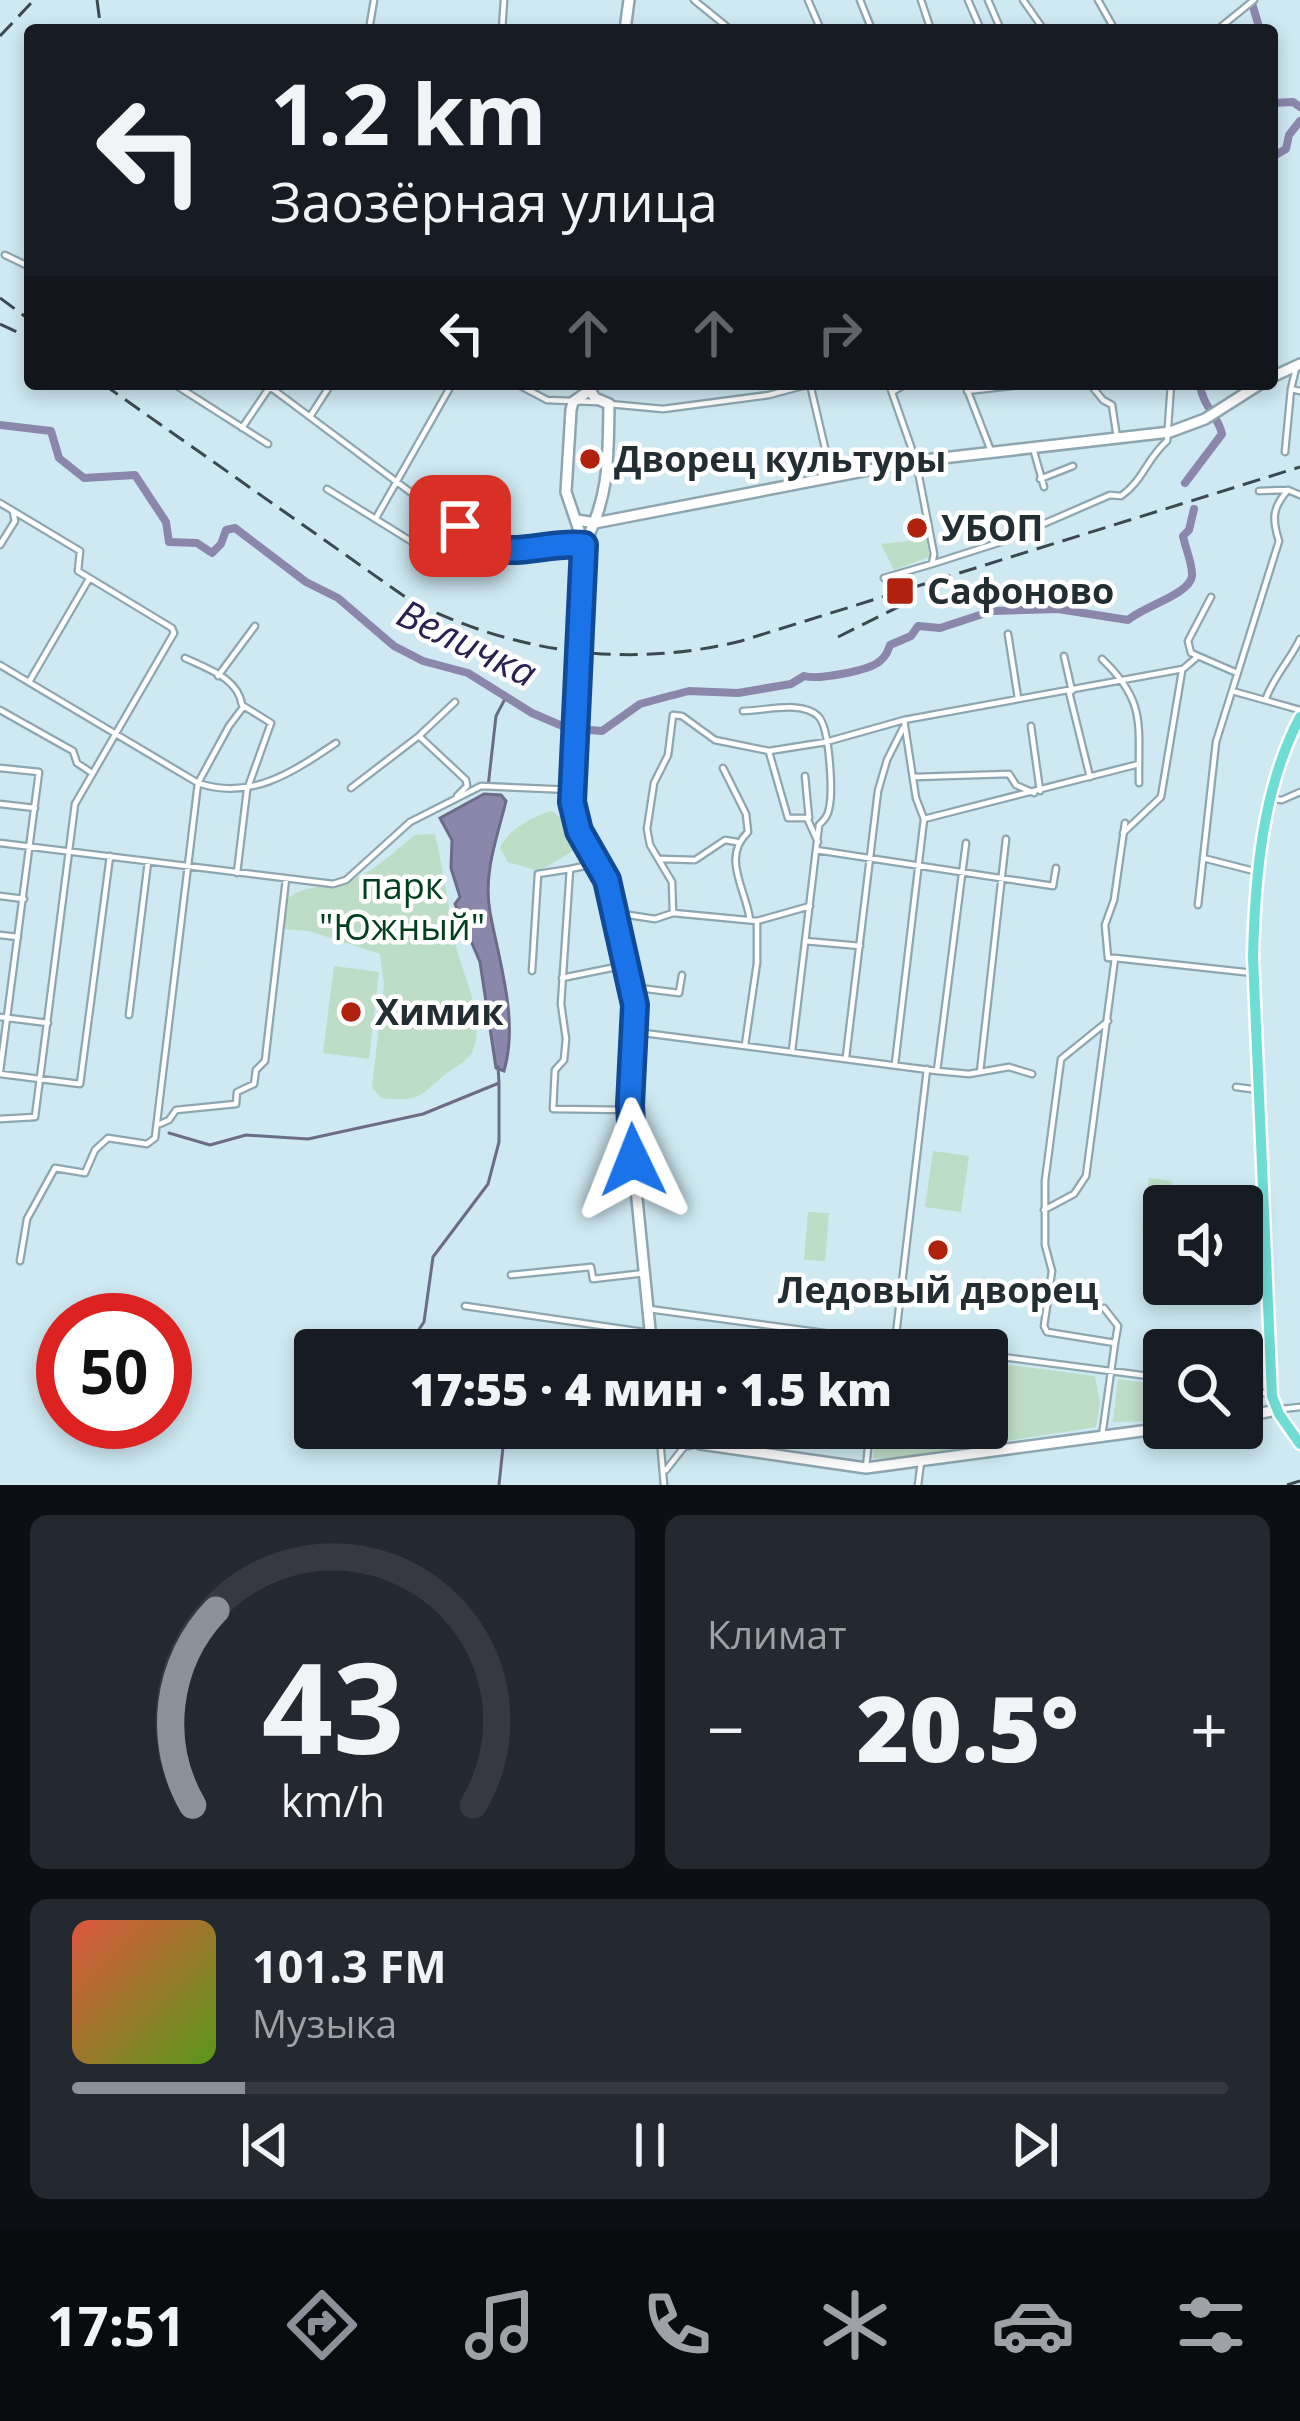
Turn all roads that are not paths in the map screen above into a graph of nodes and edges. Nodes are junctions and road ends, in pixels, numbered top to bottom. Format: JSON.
{"nodes":[{"id":1,"x":694,"y":0,"type":"edge"},
{"id":2,"x":1252,"y":2,"type":"edge"},
{"id":3,"x":724,"y":24,"type":"edge"},
{"id":4,"x":1224,"y":24,"type":"edge"},
{"id":5,"x":5,"y":255,"type":"dead end"},
{"id":6,"x":24,"y":264,"type":"edge"},
{"id":7,"x":1298,"y":364,"type":"edge"},
{"id":8,"x":1291,"y":389,"type":"junction"},
{"id":9,"x":183,"y":390,"type":"edge"},
{"id":10,"x":265,"y":390,"type":"edge"},
{"id":11,"x":275,"y":390,"type":"edge"},
{"id":12,"x":327,"y":390,"type":"edge"},
{"id":13,"x":448,"y":390,"type":"edge"},
{"id":14,"x":529,"y":390,"type":"edge"},
{"id":15,"x":587,"y":390,"type":"edge"},
{"id":16,"x":591,"y":390,"type":"edge"},
{"id":17,"x":788,"y":390,"type":"edge"},
{"id":18,"x":811,"y":390,"type":"edge"},
{"id":19,"x":892,"y":390,"type":"edge"},
{"id":20,"x":967,"y":390,"type":"edge"},
{"id":21,"x":1095,"y":390,"type":"edge"},
{"id":22,"x":1172,"y":390,"type":"edge"},
{"id":23,"x":1250,"y":390,"type":"edge"},
{"id":24,"x":1300,"y":391,"type":"edge"},
{"id":25,"x":573,"y":402,"type":"junction"},
{"id":26,"x":609,"y":404,"type":"junction"},
{"id":27,"x":310,"y":416,"type":"junction"},
{"id":28,"x":242,"y":428,"type":"junction"},
{"id":29,"x":1170,"y":432,"type":"junction"},
{"id":30,"x":1117,"y":438,"type":"junction"},
{"id":31,"x":268,"y":444,"type":"dead end"},
{"id":32,"x":1033,"y":448,"type":"junction"},
{"id":33,"x":1286,"y":452,"type":"dead end"},
{"id":34,"x":991,"y":453,"type":"junction"},
{"id":35,"x":916,"y":461,"type":"junction"},
{"id":36,"x":1072,"y":466,"type":"dead end"},
{"id":37,"x":832,"y":478,"type":"junction"},
{"id":38,"x":1040,"y":479,"type":"junction"},
{"id":39,"x":396,"y":480,"type":"junction"},
{"id":40,"x":1044,"y":487,"type":"dead end"},
{"id":41,"x":327,"y":489,"type":"dead end"},
{"id":42,"x":1259,"y":490,"type":"dead end"},
{"id":43,"x":1288,"y":490,"type":"junction"},
{"id":44,"x":1300,"y":495,"type":"edge"},
{"id":45,"x":604,"y":500,"type":"junction"},
{"id":46,"x":0,"y":503,"type":"edge"},
{"id":47,"x":14,"y":512,"type":"junction"},
{"id":48,"x":376,"y":518,"type":"junction"},
{"id":49,"x":624,"y":518,"type":"junction"},
{"id":50,"x":577,"y":520,"type":"junction"},
{"id":51,"x":596,"y":523,"type":"junction"},
{"id":52,"x":0,"y":544,"type":"edge"},
{"id":53,"x":584,"y":545,"type":"junction"},
{"id":54,"x":448,"y":564,"type":"dead end"},
{"id":55,"x":932,"y":564,"type":"junction"},
{"id":56,"x":884,"y":578,"type":"dead end"},
{"id":57,"x":89,"y":579,"type":"junction"},
{"id":58,"x":1211,"y":597,"type":"dead end"},
{"id":59,"x":255,"y":626,"type":"dead end"},
{"id":60,"x":1007,"y":634,"type":"dead end"},
{"id":61,"x":1300,"y":638,"type":"edge"},
{"id":62,"x":1064,"y":656,"type":"dead end"},
{"id":63,"x":185,"y":658,"type":"dead end"},
{"id":64,"x":1102,"y":658,"type":"dead end"},
{"id":65,"x":1196,"y":658,"type":"junction"},
{"id":66,"x":0,"y":665,"type":"edge"},
{"id":67,"x":1183,"y":669,"type":"junction"},
{"id":68,"x":1238,"y":673,"type":"junction"},
{"id":69,"x":218,"y":676,"type":"junction"},
{"id":70,"x":1121,"y":680,"type":"junction"},
{"id":71,"x":28,"y":682,"type":"junction"},
{"id":72,"x":1071,"y":691,"type":"junction"},
{"id":73,"x":1232,"y":691,"type":"junction"},
{"id":74,"x":1018,"y":698,"type":"junction"},
{"id":75,"x":1266,"y":698,"type":"junction"},
{"id":76,"x":455,"y":702,"type":"dead end"},
{"id":77,"x":244,"y":706,"type":"junction"},
{"id":78,"x":0,"y":710,"type":"edge"},
{"id":79,"x":743,"y":711,"type":"dead end"},
{"id":80,"x":1299,"y":719,"type":"edge"},
{"id":81,"x":904,"y":723,"type":"junction"},
{"id":82,"x":1031,"y":726,"type":"dead end"},
{"id":83,"x":114,"y":733,"type":"junction"},
{"id":84,"x":419,"y":736,"type":"junction"},
{"id":85,"x":826,"y":742,"type":"junction"},
{"id":86,"x":336,"y":743,"type":"dead end"},
{"id":87,"x":769,"y":751,"type":"junction"},
{"id":88,"x":1139,"y":764,"type":"junction"},
{"id":89,"x":0,"y":767,"type":"edge"},
{"id":90,"x":723,"y":768,"type":"dead end"},
{"id":91,"x":92,"y":773,"type":"junction"},
{"id":92,"x":805,"y":776,"type":"dead end"},
{"id":93,"x":913,"y":777,"type":"junction"},
{"id":94,"x":1090,"y":777,"type":"junction"},
{"id":95,"x":198,"y":783,"type":"junction"},
{"id":96,"x":1139,"y":783,"type":"dead end"},
{"id":97,"x":350,"y":788,"type":"dead end"},
{"id":98,"x":572,"y":789,"type":"junction"},
{"id":99,"x":247,"y":790,"type":"junction"},
{"id":100,"x":1037,"y":792,"type":"junction"},
{"id":101,"x":1300,"y":792,"type":"edge"},
{"id":102,"x":456,"y":798,"type":"junction"},
{"id":103,"x":1270,"y":799,"type":"junction"},
{"id":104,"x":0,"y":804,"type":"edge"},
{"id":105,"x":35,"y":808,"type":"junction"},
{"id":106,"x":924,"y":819,"type":"junction"},
{"id":107,"x":810,"y":821,"type":"junction"},
{"id":108,"x":1125,"y":823,"type":"dead end"},
{"id":109,"x":1123,"y":832,"type":"junction"},
{"id":110,"x":1006,"y":839,"type":"dead end"},
{"id":111,"x":737,"y":842,"type":"junction"},
{"id":112,"x":0,"y":843,"type":"edge"},
{"id":113,"x":966,"y":843,"type":"dead end"},
{"id":114,"x":31,"y":846,"type":"junction"},
{"id":115,"x":817,"y":846,"type":"junction"},
{"id":116,"x":69,"y":850,"type":"junction"},
{"id":117,"x":110,"y":856,"type":"junction"},
{"id":118,"x":1204,"y":858,"type":"junction"},
{"id":119,"x":661,"y":860,"type":"junction"},
{"id":120,"x":871,"y":860,"type":"junction"},
{"id":121,"x":148,"y":862,"type":"junction"},
{"id":122,"x":600,"y":863,"type":"junction"},
{"id":123,"x":918,"y":866,"type":"junction"},
{"id":124,"x":188,"y":868,"type":"junction"},
{"id":125,"x":570,"y":868,"type":"junction"},
{"id":126,"x":1056,"y":868,"type":"dead end"},
{"id":127,"x":962,"y":872,"type":"junction"},
{"id":128,"x":1259,"y":873,"type":"junction"},
{"id":129,"x":236,"y":874,"type":"junction"},
{"id":130,"x":1001,"y":876,"type":"junction"},
{"id":131,"x":286,"y":879,"type":"junction"},
{"id":132,"x":0,"y":896,"type":"edge"},
{"id":133,"x":24,"y":899,"type":"junction"},
{"id":134,"x":1198,"y":905,"type":"dead end"},
{"id":135,"x":810,"y":906,"type":"junction"},
{"id":136,"x":613,"y":913,"type":"junction"},
{"id":137,"x":673,"y":913,"type":"junction"},
{"id":138,"x":753,"y":921,"type":"junction"},
{"id":139,"x":0,"y":934,"type":"edge"},
{"id":140,"x":19,"y":937,"type":"junction"},
{"id":141,"x":806,"y":941,"type":"junction"},
{"id":142,"x":860,"y":946,"type":"junction"},
{"id":143,"x":1115,"y":958,"type":"junction"},
{"id":144,"x":626,"y":965,"type":"junction"},
{"id":145,"x":532,"y":971,"type":"dead end"},
{"id":146,"x":1253,"y":973,"type":"junction"},
{"id":147,"x":682,"y":974,"type":"dead end"},
{"id":148,"x":562,"y":978,"type":"junction"},
{"id":149,"x":632,"y":987,"type":"junction"},
{"id":150,"x":129,"y":1015,"type":"dead end"},
{"id":151,"x":4,"y":1018,"type":"edge"},
{"id":152,"x":1108,"y":1021,"type":"junction"},
{"id":153,"x":48,"y":1023,"type":"junction"},
{"id":154,"x":636,"y":1033,"type":"junction"},
{"id":155,"x":745,"y":1045,"type":"junction"},
{"id":156,"x":792,"y":1051,"type":"junction"},
{"id":157,"x":846,"y":1057,"type":"junction"},
{"id":158,"x":895,"y":1064,"type":"junction"},
{"id":159,"x":927,"y":1069,"type":"junction"},
{"id":160,"x":937,"y":1071,"type":"junction"},
{"id":161,"x":980,"y":1072,"type":"junction"},
{"id":162,"x":0,"y":1073,"type":"edge"},
{"id":163,"x":1032,"y":1074,"type":"dead end"},
{"id":164,"x":39,"y":1079,"type":"junction"},
{"id":165,"x":1236,"y":1087,"type":"dead end"},
{"id":166,"x":1259,"y":1090,"type":"junction"},
{"id":167,"x":630,"y":1110,"type":"junction"},
{"id":168,"x":0,"y":1119,"type":"edge"},
{"id":169,"x":158,"y":1125,"type":"junction"},
{"id":170,"x":1044,"y":1210,"type":"junction"},
{"id":171,"x":20,"y":1261,"type":"dead end"},
{"id":172,"x":645,"y":1273,"type":"junction"},
{"id":173,"x":511,"y":1276,"type":"dead end"},
{"id":174,"x":465,"y":1306,"type":"dead end"},
{"id":175,"x":1104,"y":1308,"type":"dead end"},
{"id":176,"x":649,"y":1309,"type":"junction"},
{"id":177,"x":623,"y":1329,"type":"edge"},
{"id":178,"x":650,"y":1329,"type":"edge"},
{"id":179,"x":790,"y":1329,"type":"edge"},
{"id":180,"x":897,"y":1329,"type":"edge"},
{"id":181,"x":1115,"y":1343,"type":"junction"},
{"id":182,"x":1008,"y":1358,"type":"edge"},
{"id":183,"x":1111,"y":1371,"type":"junction"},
{"id":184,"x":1143,"y":1375,"type":"edge"},
{"id":185,"x":1263,"y":1393,"type":"edge"},
{"id":186,"x":1272,"y":1394,"type":"junction"},
{"id":187,"x":1300,"y":1407,"type":"edge"},
{"id":188,"x":1276,"y":1410,"type":"junction"},
{"id":189,"x":1263,"y":1413,"type":"edge"},
{"id":190,"x":1143,"y":1431,"type":"edge"},
{"id":191,"x":1102,"y":1437,"type":"junction"},
{"id":192,"x":1300,"y":1444,"type":"edge"},
{"id":193,"x":661,"y":1449,"type":"edge"},
{"id":194,"x":682,"y":1449,"type":"edge"},
{"id":195,"x":735,"y":1449,"type":"edge"},
{"id":196,"x":868,"y":1449,"type":"edge"},
{"id":197,"x":921,"y":1462,"type":"junction"},
{"id":198,"x":866,"y":1468,"type":"junction"},
{"id":199,"x":663,"y":1475,"type":"junction"},
{"id":200,"x":664,"y":1485,"type":"edge"},
{"id":201,"x":918,"y":1485,"type":"edge"}],
"edges":[{"from":1,"to":3,"type":"street"},
{"from":2,"to":4,"type":"street"},
{"from":5,"to":6,"type":"street"},
{"from":7,"to":8,"type":"street"},
{"from":8,"to":24,"type":"street"},
{"from":8,"to":33,"type":"street"},
{"from":9,"to":28,"type":"street"},
{"from":10,"to":28,"type":"street"},
{"from":11,"to":27,"type":"street"},
{"from":12,"to":27,"type":"street"},
{"from":13,"to":39,"type":"street"},
{"from":14,"to":25,"type":"street"},
{"from":15,"to":25,"type":"main road"},
{"from":16,"to":26,"type":"main road"},
{"from":17,"to":26,"type":"street"},
{"from":18,"to":37,"type":"street"},
{"from":19,"to":35,"type":"street"},
{"from":20,"to":34,"type":"street"},
{"from":21,"to":30,"type":"street"},
{"from":22,"to":29,"type":"street"},
{"from":23,"to":29,"type":"main road"},
{"from":25,"to":26,"type":"street"},
{"from":25,"to":50,"type":"main road"},
{"from":26,"to":45,"type":"main road"},
{"from":27,"to":39,"type":"street"},
{"from":28,"to":31,"type":"street"},
{"from":29,"to":30,"type":"main road"},
{"from":29,"to":55,"type":"street"},
{"from":30,"to":32,"type":"main road"},
{"from":32,"to":34,"type":"main road"},
{"from":32,"to":38,"type":"street"},
{"from":34,"to":35,"type":"main road"},
{"from":35,"to":37,"type":"main road"},
{"from":35,"to":55,"type":"street"},
{"from":36,"to":38,"type":"street"},
{"from":37,"to":49,"type":"main road"},
{"from":38,"to":40,"type":"street"},
{"from":39,"to":48,"type":"street"},
{"from":39,"to":53,"type":"street"},
{"from":41,"to":48,"type":"street"},
{"from":42,"to":43,"type":"street"},
{"from":43,"to":44,"type":"street"},
{"from":43,"to":68,"type":"street"},
{"from":45,"to":49,"type":"main road"},
{"from":45,"to":51,"type":"main road"},
{"from":46,"to":47,"type":"street"},
{"from":47,"to":52,"type":"street"},
{"from":47,"to":57,"type":"street"},
{"from":48,"to":54,"type":"street"},
{"from":49,"to":51,"type":"main road"},
{"from":50,"to":51,"type":"main road"},
{"from":50,"to":53,"type":"main road"},
{"from":51,"to":53,"type":"main road"},
{"from":53,"to":98,"type":"main road","bridge":true},
{"from":55,"to":56,"type":"street"},
{"from":57,"to":71,"type":"street"},
{"from":57,"to":83,"type":"street"},
{"from":58,"to":65,"type":"street"},
{"from":59,"to":69,"type":"street"},
{"from":60,"to":74,"type":"street"},
{"from":61,"to":75,"type":"street"},
{"from":62,"to":72,"type":"street"},
{"from":63,"to":69,"type":"street"},
{"from":64,"to":70,"type":"street"},
{"from":65,"to":67,"type":"street"},
{"from":65,"to":68,"type":"street"},
{"from":66,"to":71,"type":"street"},
{"from":67,"to":70,"type":"street"},
{"from":67,"to":109,"type":"street"},
{"from":68,"to":73,"type":"street"},
{"from":69,"to":77,"type":"street"},
{"from":70,"to":72,"type":"street"},
{"from":70,"to":88,"type":"street"},
{"from":71,"to":83,"type":"street"},
{"from":72,"to":74,"type":"street"},
{"from":72,"to":94,"type":"street"},
{"from":73,"to":75,"type":"street"},
{"from":73,"to":118,"type":"street"},
{"from":74,"to":81,"type":"street"},
{"from":75,"to":80,"type":"street"},
{"from":76,"to":84,"type":"street"},
{"from":77,"to":95,"type":"street"},
{"from":77,"to":99,"type":"street"},
{"from":78,"to":91,"type":"street"},
{"from":79,"to":85,"type":"street"},
{"from":80,"to":103,"type":"main road"},
{"from":81,"to":85,"type":"street"},
{"from":81,"to":93,"type":"street"},
{"from":81,"to":120,"type":"street"},
{"from":82,"to":100,"type":"street"},
{"from":83,"to":91,"type":"street"},
{"from":83,"to":95,"type":"street"},
{"from":84,"to":97,"type":"street"},
{"from":84,"to":102,"type":"street"},
{"from":85,"to":87,"type":"street"},
{"from":85,"to":115,"type":"street"},
{"from":86,"to":99,"type":"street"},
{"from":87,"to":107,"type":"street"},
{"from":87,"to":119,"type":"street"},
{"from":88,"to":94,"type":"street"},
{"from":88,"to":96,"type":"street"},
{"from":89,"to":105,"type":"street"},
{"from":90,"to":111,"type":"street"},
{"from":91,"to":116,"type":"street"},
{"from":92,"to":107,"type":"street"},
{"from":93,"to":100,"type":"street"},
{"from":93,"to":106,"type":"street"},
{"from":94,"to":100,"type":"street"},
{"from":95,"to":99,"type":"street"},
{"from":95,"to":124,"type":"street"},
{"from":98,"to":102,"type":"street"},
{"from":98,"to":122,"type":"main road"},
{"from":99,"to":129,"type":"street"},
{"from":100,"to":106,"type":"street"},
{"from":101,"to":103,"type":"street"},
{"from":102,"to":131,"type":"street"},
{"from":103,"to":128,"type":"main road"},
{"from":104,"to":105,"type":"street"},
{"from":105,"to":114,"type":"street"},
{"from":106,"to":123,"type":"street"},
{"from":107,"to":115,"type":"street"},
{"from":108,"to":109,"type":"street"},
{"from":109,"to":143,"type":"street"},
{"from":110,"to":130,"type":"street"},
{"from":111,"to":119,"type":"street"},
{"from":111,"to":138,"type":"street"},
{"from":112,"to":114,"type":"street"},
{"from":113,"to":127,"type":"street"},
{"from":114,"to":116,"type":"street"},
{"from":114,"to":133,"type":"street"},
{"from":115,"to":120,"type":"street"},
{"from":115,"to":135,"type":"street"},
{"from":116,"to":117,"type":"street"},
{"from":116,"to":153,"type":"street"},
{"from":117,"to":121,"type":"street"},
{"from":117,"to":164,"type":"street"},
{"from":118,"to":128,"type":"street"},
{"from":118,"to":134,"type":"street"},
{"from":119,"to":137,"type":"street"},
{"from":120,"to":123,"type":"street"},
{"from":120,"to":142,"type":"street"},
{"from":121,"to":124,"type":"street"},
{"from":121,"to":150,"type":"street"},
{"from":122,"to":125,"type":"street"},
{"from":122,"to":136,"type":"main road"},
{"from":123,"to":127,"type":"street"},
{"from":123,"to":158,"type":"street"},
{"from":124,"to":129,"type":"street"},
{"from":124,"to":169,"type":"street"},
{"from":125,"to":145,"type":"street"},
{"from":125,"to":148,"type":"street"},
{"from":126,"to":130,"type":"street"},
{"from":127,"to":130,"type":"street"},
{"from":127,"to":160,"type":"street"},
{"from":128,"to":146,"type":"main road"},
{"from":129,"to":131,"type":"street"},
{"from":130,"to":161,"type":"street"},
{"from":131,"to":169,"type":"street"},
{"from":132,"to":133,"type":"street"},
{"from":133,"to":140,"type":"street"},
{"from":135,"to":138,"type":"street"},
{"from":135,"to":141,"type":"street"},
{"from":136,"to":137,"type":"street"},
{"from":136,"to":144,"type":"main road"},
{"from":137,"to":138,"type":"street"},
{"from":138,"to":155,"type":"street"},
{"from":139,"to":140,"type":"street"},
{"from":140,"to":151,"type":"street"},
{"from":141,"to":142,"type":"street"},
{"from":141,"to":156,"type":"street"},
{"from":142,"to":157,"type":"street"},
{"from":143,"to":146,"type":"street"},
{"from":143,"to":152,"type":"street"},
{"from":144,"to":148,"type":"street"},
{"from":144,"to":149,"type":"main road"},
{"from":146,"to":166,"type":"main road"},
{"from":147,"to":149,"type":"street"},
{"from":148,"to":167,"type":"street"},
{"from":149,"to":154,"type":"main road"},
{"from":151,"to":153,"type":"street"},
{"from":151,"to":162,"type":"street"},
{"from":152,"to":170,"type":"street"},
{"from":152,"to":170,"type":"street"},
{"from":153,"to":164,"type":"street"},
{"from":154,"to":155,"type":"street"},
{"from":154,"to":167,"type":"main road"},
{"from":155,"to":156,"type":"street"},
{"from":156,"to":157,"type":"street"},
{"from":157,"to":158,"type":"street"},
{"from":158,"to":159,"type":"street"},
{"from":159,"to":160,"type":"street"},
{"from":159,"to":180,"type":"street"},
{"from":160,"to":161,"type":"street"},
{"from":161,"to":163,"type":"street"},
{"from":162,"to":164,"type":"street"},
{"from":164,"to":168,"type":"street"},
{"from":165,"to":166,"type":"street"},
{"from":166,"to":186,"type":"main road"},
{"from":167,"to":172,"type":"main road"},
{"from":169,"to":171,"type":"street"},
{"from":170,"to":181,"type":"street"},
{"from":172,"to":173,"type":"street"},
{"from":172,"to":176,"type":"main road"},
{"from":174,"to":177,"type":"street"},
{"from":175,"to":181,"type":"street"},
{"from":176,"to":178,"type":"main road"},
{"from":176,"to":179,"type":"street"},
{"from":181,"to":183,"type":"street"},
{"from":182,"to":183,"type":"street"},
{"from":183,"to":184,"type":"street"},
{"from":183,"to":191,"type":"street"},
{"from":185,"to":186,"type":"street"},
{"from":186,"to":188,"type":"main road"},
{"from":187,"to":188,"type":"street"},
{"from":188,"to":189,"type":"main road"},
{"from":188,"to":192,"type":"main road"},
{"from":190,"to":191,"type":"main road"},
{"from":191,"to":197,"type":"main road"},
{"from":193,"to":199,"type":"street"},
{"from":194,"to":199,"type":"street"},
{"from":195,"to":198,"type":"main road"},
{"from":196,"to":198,"type":"street"},
{"from":197,"to":198,"type":"main road"},
{"from":197,"to":201,"type":"street"},
{"from":199,"to":200,"type":"street"}]}
